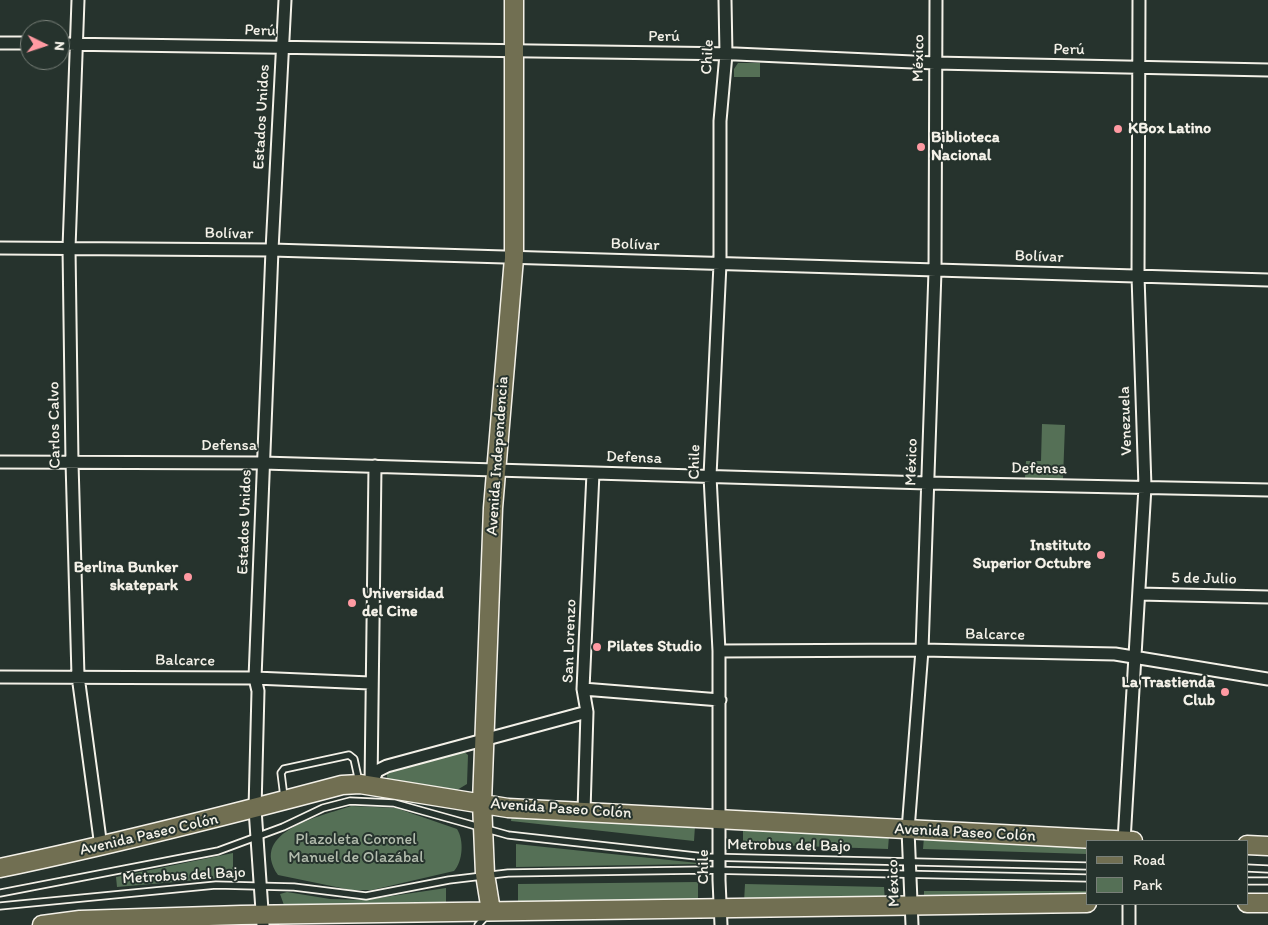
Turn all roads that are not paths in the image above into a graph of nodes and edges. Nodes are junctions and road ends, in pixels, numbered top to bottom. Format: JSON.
{"nodes":[{"id":1,"x":78,"y":0,"type":"edge"},
{"id":2,"x":285,"y":0,"type":"edge"},
{"id":3,"x":514,"y":0,"type":"edge"},
{"id":4,"x":726,"y":0,"type":"edge"},
{"id":5,"x":936,"y":0,"type":"edge"},
{"id":6,"x":1139,"y":0,"type":"edge"},
{"id":7,"x":0,"y":43,"type":"edge"},
{"id":8,"x":70,"y":43,"type":"edge"},
{"id":9,"x":76,"y":43,"type":"junction"},
{"id":10,"x":20,"y":44,"type":"edge"},
{"id":11,"x":282,"y":48,"type":"junction"},
{"id":12,"x":514,"y":52,"type":"junction"},
{"id":13,"x":726,"y":54,"type":"junction"},
{"id":14,"x":936,"y":62,"type":"junction"},
{"id":15,"x":1140,"y":68,"type":"junction"},
{"id":16,"x":1268,"y":70,"type":"edge"},
{"id":17,"x":0,"y":248,"type":"edge"},
{"id":18,"x":69,"y":248,"type":"junction"},
{"id":19,"x":272,"y":250,"type":"junction"},
{"id":20,"x":514,"y":258,"type":"junction"},
{"id":21,"x":720,"y":264,"type":"junction"},
{"id":22,"x":935,"y":270,"type":"junction"},
{"id":23,"x":1138,"y":276,"type":"junction"},
{"id":24,"x":1268,"y":280,"type":"edge"},
{"id":25,"x":0,"y":462,"type":"edge"},
{"id":26,"x":72,"y":462,"type":"junction"},
{"id":27,"x":263,"y":463,"type":"junction"},
{"id":28,"x":375,"y":466,"type":"junction"},
{"id":29,"x":495,"y":469,"type":"junction"},
{"id":30,"x":592,"y":473,"type":"junction"},
{"id":31,"x":710,"y":476,"type":"junction"},
{"id":32,"x":927,"y":483,"type":"junction"},
{"id":33,"x":1145,"y":486,"type":"junction"},
{"id":34,"x":1268,"y":490,"type":"edge"},
{"id":35,"x":1140,"y":594,"type":"junction"},
{"id":36,"x":1268,"y":597,"type":"edge"},
{"id":37,"x":922,"y":650,"type":"junction"},
{"id":38,"x":719,"y":651,"type":"junction"},
{"id":39,"x":1136,"y":657,"type":"junction"},
{"id":40,"x":78,"y":676,"type":"junction"},
{"id":41,"x":0,"y":677,"type":"edge"},
{"id":42,"x":255,"y":678,"type":"junction"},
{"id":43,"x":1268,"y":679,"type":"edge"},
{"id":44,"x":370,"y":683,"type":"junction"},
{"id":45,"x":584,"y":688,"type":"junction"},
{"id":46,"x":720,"y":700,"type":"junction"},
{"id":47,"x":587,"y":712,"type":"junction"},
{"id":48,"x":484,"y":740,"type":"junction"},
{"id":49,"x":365,"y":784,"type":"junction"},
{"id":50,"x":284,"y":800,"type":"junction"},
{"id":51,"x":482,"y":803,"type":"junction"},
{"id":52,"x":255,"y":809,"type":"junction"},
{"id":53,"x":584,"y":811,"type":"junction"},
{"id":54,"x":720,"y":818,"type":"junction"},
{"id":55,"x":482,"y":828,"type":"junction"},
{"id":56,"x":908,"y":830,"type":"junction"},
{"id":57,"x":256,"y":837,"type":"junction"},
{"id":58,"x":1104,"y":840,"type":"edge"},
{"id":59,"x":1124,"y":840,"type":"edge"},
{"id":60,"x":1248,"y":845,"type":"edge"},
{"id":61,"x":1268,"y":846,"type":"edge"},
{"id":62,"x":101,"y":847,"type":"junction"},
{"id":63,"x":720,"y":864,"type":"junction"},
{"id":64,"x":1086,"y":866,"type":"edge"},
{"id":65,"x":0,"y":868,"type":"edge"},
{"id":66,"x":910,"y":868,"type":"junction"},
{"id":67,"x":1248,"y":868,"type":"edge"},
{"id":68,"x":1268,"y":868,"type":"edge"},
{"id":69,"x":485,"y":874,"type":"junction"},
{"id":70,"x":1086,"y":878,"type":"edge"},
{"id":71,"x":1248,"y":881,"type":"edge"},
{"id":72,"x":1268,"y":881,"type":"edge"},
{"id":73,"x":260,"y":886,"type":"junction"},
{"id":74,"x":0,"y":893,"type":"edge"},
{"id":75,"x":1086,"y":903,"type":"edge"},
{"id":76,"x":1248,"y":903,"type":"edge"},
{"id":77,"x":1268,"y":903,"type":"edge"},
{"id":78,"x":1129,"y":905,"type":"edge"},
{"id":79,"x":0,"y":906,"type":"edge"},
{"id":80,"x":911,"y":906,"type":"junction"},
{"id":81,"x":491,"y":911,"type":"junction"},
{"id":82,"x":721,"y":917,"type":"edge"},
{"id":83,"x":262,"y":920,"type":"edge"},
{"id":84,"x":53,"y":924,"type":"edge"},
{"id":85,"x":478,"y":925,"type":"edge"},
{"id":86,"x":912,"y":925,"type":"edge"},
{"id":87,"x":1129,"y":925,"type":"edge"}],
"edges":[{"from":1,"to":9,"type":"street","name":"Carlos Calvo"},
{"from":2,"to":11,"type":"street","name":"Estados Unidos"},
{"from":3,"to":12,"type":"main road","name":"Avenida Independencia"},
{"from":4,"to":13,"type":"street","name":"Chile"},
{"from":5,"to":14,"type":"street","name":"México"},
{"from":6,"to":15,"type":"street","name":"Venezuela"},
{"from":7,"to":10,"type":"street"},
{"from":8,"to":9,"type":"street","name":"Perú"},
{"from":9,"to":11,"type":"street","name":"Perú"},
{"from":9,"to":18,"type":"street","name":"Carlos Calvo"},
{"from":11,"to":12,"type":"street","name":"Perú"},
{"from":11,"to":19,"type":"street","name":"Estados Unidos"},
{"from":12,"to":13,"type":"street","name":"Perú"},
{"from":12,"to":20,"type":"main road","name":"Avenida Independencia"},
{"from":13,"to":14,"type":"street","name":"Perú"},
{"from":13,"to":21,"type":"street","name":"Chile"},
{"from":14,"to":15,"type":"street","name":"Perú"},
{"from":14,"to":22,"type":"street","name":"México"},
{"from":15,"to":16,"type":"street","name":"Perú"},
{"from":15,"to":23,"type":"street","name":"Venezuela"},
{"from":17,"to":18,"type":"street","name":"Bolívar"},
{"from":18,"to":19,"type":"street","name":"Bolívar"},
{"from":18,"to":26,"type":"street","name":"Carlos Calvo"},
{"from":19,"to":20,"type":"street","name":"Bolívar"},
{"from":19,"to":27,"type":"street","name":"Estados Unidos"},
{"from":20,"to":21,"type":"street","name":"Bolívar"},
{"from":20,"to":29,"type":"main road","name":"Avenida Independencia"},
{"from":21,"to":22,"type":"street","name":"Bolívar"},
{"from":21,"to":31,"type":"street","name":"Chile"},
{"from":22,"to":23,"type":"street","name":"Bolívar"},
{"from":22,"to":32,"type":"street","name":"México"},
{"from":23,"to":24,"type":"street","name":"Bolívar"},
{"from":23,"to":33,"type":"street","name":"Venezuela"},
{"from":25,"to":26,"type":"street","name":"Defensa"},
{"from":26,"to":27,"type":"street","name":"Defensa"},
{"from":26,"to":40,"type":"street","name":"Carlos Calvo"},
{"from":27,"to":28,"type":"street","name":"Defensa"},
{"from":27,"to":42,"type":"street","name":"Estados Unidos"},
{"from":28,"to":29,"type":"street","name":"Defensa"},
{"from":28,"to":44,"type":"street"},
{"from":29,"to":30,"type":"street","name":"Defensa"},
{"from":29,"to":48,"type":"main road","name":"Avenida Independencia"},
{"from":30,"to":31,"type":"street","name":"Defensa"},
{"from":30,"to":45,"type":"street","name":"San Lorenzo"},
{"from":31,"to":32,"type":"street","name":"Defensa"},
{"from":31,"to":38,"type":"street","name":"Chile"},
{"from":32,"to":33,"type":"street","name":"Defensa"},
{"from":32,"to":37,"type":"street","name":"México"},
{"from":33,"to":34,"type":"street","name":"Defensa"},
{"from":33,"to":35,"type":"street","name":"Venezuela"},
{"from":35,"to":36,"type":"street","name":"5 de Julio"},
{"from":35,"to":39,"type":"street","name":"Venezuela"},
{"from":37,"to":38,"type":"street","name":"Balcarce"},
{"from":37,"to":39,"type":"street","name":"Balcarce"},
{"from":37,"to":56,"type":"street","name":"México"},
{"from":38,"to":46,"type":"street","name":"Chile"},
{"from":39,"to":43,"type":"street","name":"Balcarce"},
{"from":39,"to":59,"type":"street","name":"Venezuela"},
{"from":40,"to":41,"type":"street","name":"Balcarce"},
{"from":40,"to":42,"type":"street","name":"Balcarce"},
{"from":40,"to":62,"type":"street","name":"Carlos Calvo"},
{"from":42,"to":44,"type":"street","name":"Balcarce"},
{"from":42,"to":52,"type":"street","name":"Estados Unidos"},
{"from":44,"to":49,"type":"street"},
{"from":45,"to":46,"type":"street"},
{"from":45,"to":47,"type":"street","name":"San Lorenzo"},
{"from":46,"to":54,"type":"street","name":"Chile"},
{"from":47,"to":48,"type":"street"},
{"from":47,"to":53,"type":"street","name":"San Lorenzo"},
{"from":48,"to":49,"type":"street"},
{"from":48,"to":51,"type":"main road","name":"Avenida Independencia"},
{"from":49,"to":50,"type":"main road","name":"Avenida Paseo Colón"},
{"from":49,"to":50,"type":"lane"},
{"from":49,"to":51,"type":"main road","name":"Avenida Paseo Colón"},
{"from":50,"to":52,"type":"main road","name":"Avenida Paseo Colón"},
{"from":51,"to":53,"type":"main road","name":"Avenida Paseo Colón"},
{"from":51,"to":55,"type":"main road","name":"Avenida Independencia"},
{"from":52,"to":57,"type":"street","name":"Estados Unidos"},
{"from":52,"to":62,"type":"main road","name":"Avenida Paseo Colón"},
{"from":53,"to":54,"type":"main road","name":"Avenida Paseo Colón"},
{"from":54,"to":56,"type":"main road","name":"Avenida Paseo Colón"},
{"from":54,"to":63,"type":"street","name":"Chile"},
{"from":55,"to":57,"type":"lane","name":"Metrobus del Bajo"},
{"from":55,"to":63,"type":"lane","name":"Metrobus del Bajo"},
{"from":55,"to":69,"type":"main road","name":"Avenida Independencia"},
{"from":56,"to":58,"type":"main road","name":"Avenida Paseo Colón"},
{"from":56,"to":66,"type":"street","name":"México"},
{"from":57,"to":73,"type":"street","name":"Estados Unidos"},
{"from":57,"to":74,"type":"lane","name":"Metrobus del Bajo"},
{"from":60,"to":61,"type":"main road"},
{"from":62,"to":65,"type":"main road","name":"Avenida Paseo Colón"},
{"from":63,"to":66,"type":"lane","name":"Metrobus del Bajo"},
{"from":63,"to":66,"type":"lane","name":"Metrobus del Bajo"},
{"from":63,"to":69,"type":"lane","name":"Metrobus del Bajo"},
{"from":63,"to":82,"type":"street","name":"Chile"},
{"from":64,"to":66,"type":"lane","name":"Metrobus del Bajo"},
{"from":66,"to":70,"type":"lane","name":"Metrobus del Bajo"},
{"from":66,"to":80,"type":"street","name":"México"},
{"from":67,"to":68,"type":"lane"},
{"from":69,"to":73,"type":"lane","name":"Metrobus del Bajo"},
{"from":69,"to":81,"type":"main road","name":"Avenida Independencia"},
{"from":71,"to":72,"type":"lane"},
{"from":73,"to":79,"type":"lane","name":"Metrobus del Bajo"},
{"from":73,"to":83,"type":"street","name":"Estados Unidos"},
{"from":75,"to":80,"type":"main road"},
{"from":76,"to":77,"type":"main road"},
{"from":78,"to":87,"type":"street"},
{"from":80,"to":82,"type":"main road"},
{"from":80,"to":86,"type":"street","name":"México"},
{"from":81,"to":82,"type":"main road"},
{"from":81,"to":83,"type":"main road"},
{"from":81,"to":85,"type":"lane"},
{"from":83,"to":84,"type":"main road"}]}
